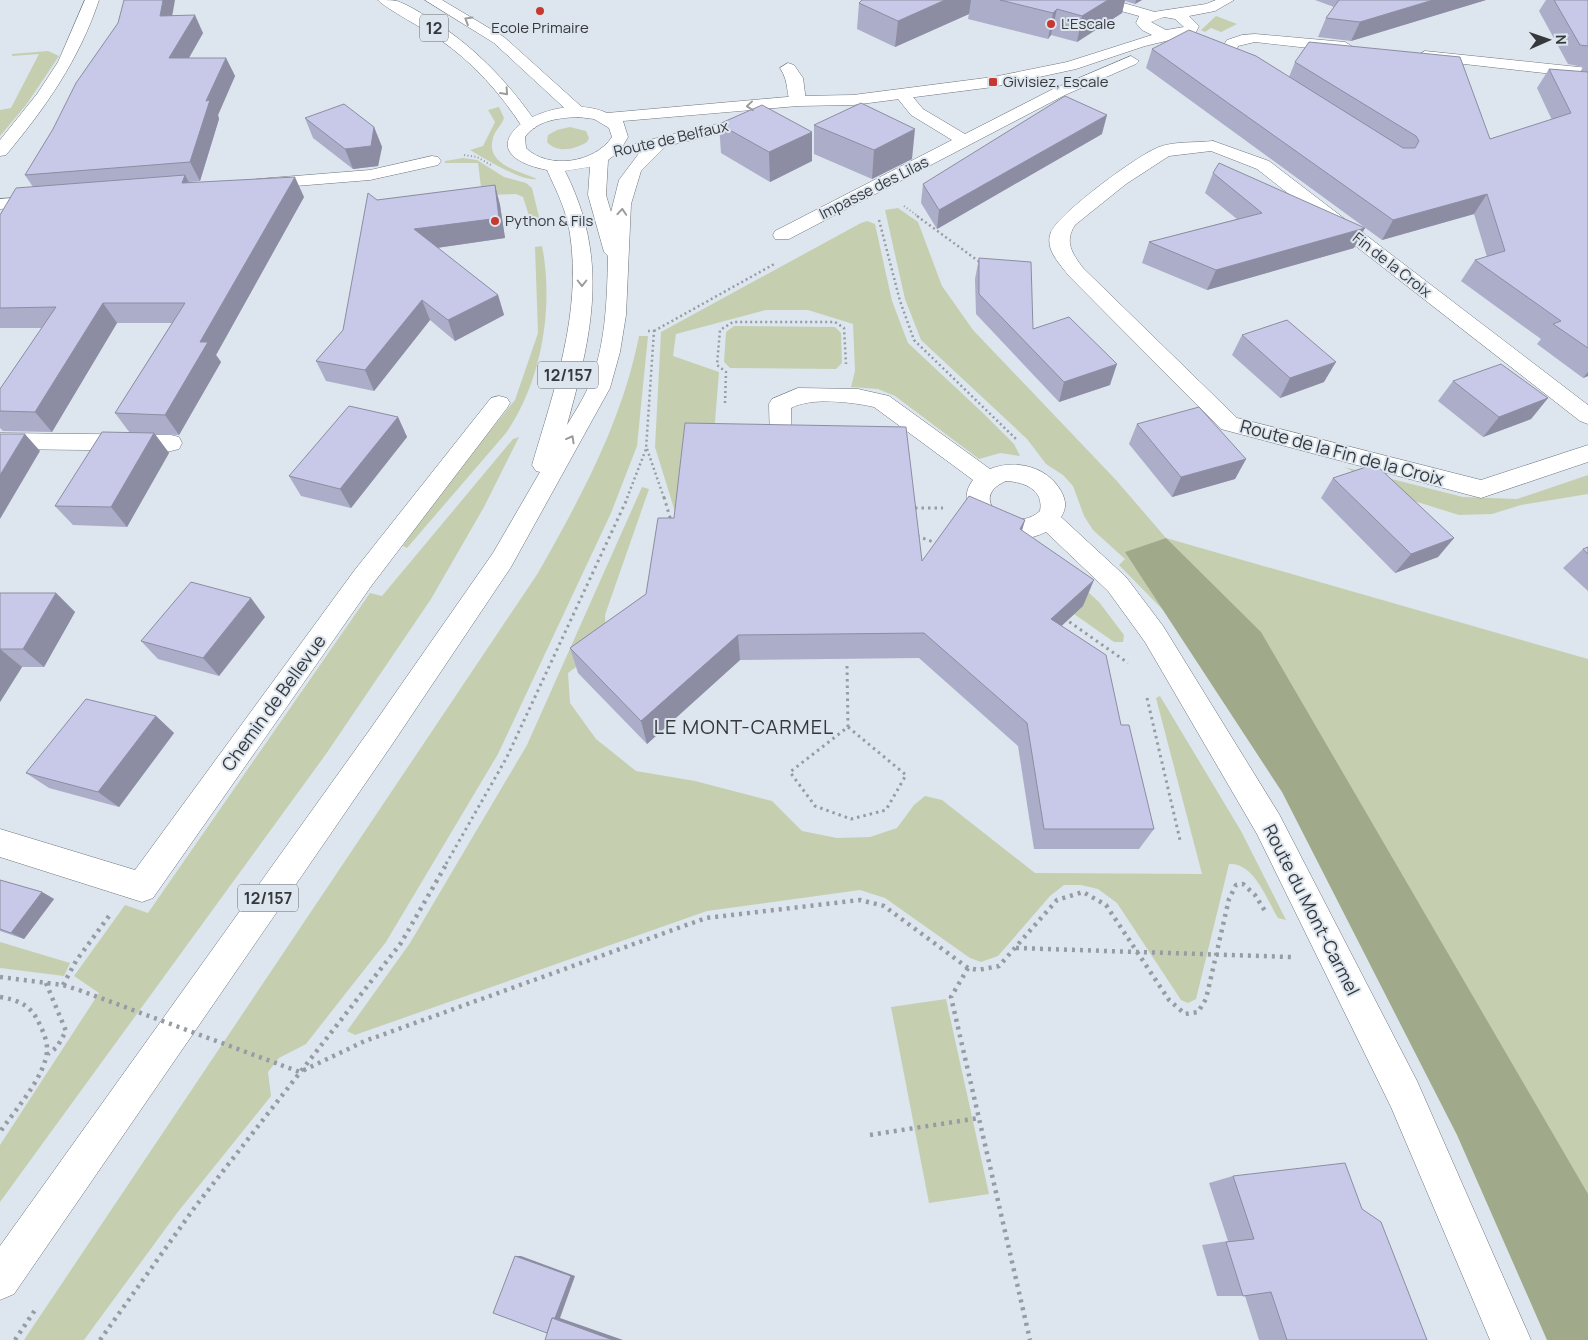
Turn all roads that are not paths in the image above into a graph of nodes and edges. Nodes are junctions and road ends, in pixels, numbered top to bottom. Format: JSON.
{"nodes":[{"id":1,"x":92,"y":0,"type":"edge"},
{"id":2,"x":385,"y":0,"type":"edge"},
{"id":3,"x":432,"y":0,"type":"edge"},
{"id":4,"x":1097,"y":0,"type":"edge"},
{"id":5,"x":1226,"y":0,"type":"edge"},
{"id":6,"x":1210,"y":8,"type":"junction"},
{"id":7,"x":1172,"y":14,"type":"junction"},
{"id":8,"x":1148,"y":21,"type":"junction"},
{"id":9,"x":1192,"y":26,"type":"junction"},
{"id":10,"x":1174,"y":34,"type":"junction"},
{"id":11,"x":1140,"y":42,"type":"junction"},
{"id":12,"x":1364,"y":49,"type":"edge"},
{"id":13,"x":1412,"y":54,"type":"edge"},
{"id":14,"x":1131,"y":61,"type":"dead end"},
{"id":15,"x":788,"y":68,"type":"dead end"},
{"id":16,"x":1588,"y":74,"type":"edge"},
{"id":17,"x":1267,"y":78,"type":"edge"},
{"id":18,"x":902,"y":94,"type":"junction"},
{"id":19,"x":852,"y":100,"type":"junction"},
{"id":20,"x":798,"y":101,"type":"junction"},
{"id":21,"x":578,"y":112,"type":"junction"},
{"id":22,"x":605,"y":118,"type":"junction"},
{"id":23,"x":529,"y":124,"type":"junction"},
{"id":24,"x":965,"y":140,"type":"junction"},
{"id":25,"x":660,"y":143,"type":"junction"},
{"id":26,"x":0,"y":151,"type":"edge"},
{"id":27,"x":602,"y":156,"type":"junction"},
{"id":28,"x":432,"y":162,"type":"dead end"},
{"id":29,"x":553,"y":165,"type":"junction"},
{"id":30,"x":243,"y":185,"type":"edge"},
{"id":31,"x":58,"y":200,"type":"edge"},
{"id":32,"x":0,"y":204,"type":"edge"},
{"id":33,"x":1060,"y":233,"type":"joint"},
{"id":34,"x":782,"y":234,"type":"dead end"},
{"id":35,"x":617,"y":260,"type":"junction"},
{"id":36,"x":499,"y":403,"type":"dead end"},
{"id":37,"x":1588,"y":416,"type":"edge"},
{"id":38,"x":0,"y":441,"type":"edge"},
{"id":39,"x":781,"y":442,"type":"edge"},
{"id":40,"x":170,"y":444,"type":"dead end"},
{"id":41,"x":1588,"y":453,"type":"edge"},
{"id":42,"x":987,"y":479,"type":"junction"},
{"id":43,"x":530,"y":512,"type":"junction"},
{"id":44,"x":1048,"y":519,"type":"junction"},
{"id":45,"x":0,"y":843,"type":"edge"},
{"id":46,"x":0,"y":1280,"type":"edge"},
{"id":47,"x":1511,"y":1340,"type":"edge"}],
"edges":[{"from":1,"to":26,"type":"main road"},
{"from":2,"to":23,"type":"main road","number":"12","one_way":true},
{"from":21,"to":3,"type":"main road","number":"12","one_way":true},
{"from":4,"to":8,"type":"main road"},
{"from":5,"to":6,"type":"main road"},
{"from":6,"to":7,"type":"main road"},
{"from":6,"to":9,"type":"main road"},
{"from":7,"to":8,"type":"main road"},
{"from":7,"to":9,"type":"main road"},
{"from":8,"to":10,"type":"main road"},
{"from":8,"to":11,"type":"main road"},
{"from":9,"to":10,"type":"main road","name":"Route de Belfaux"},
{"from":10,"to":11,"type":"main road","name":"Route de Belfaux"},
{"from":11,"to":18,"type":"main road","name":"Route de Belfaux"},
{"from":12,"to":17,"type":"main road"},
{"from":13,"to":16,"type":"main road"},
{"from":14,"to":24,"type":"main road","name":"Impasse des Lilas"},
{"from":15,"to":20,"type":"main road"},
{"from":18,"to":19,"type":"main road","name":"Route de Belfaux"},
{"from":18,"to":24,"type":"main road"},
{"from":19,"to":20,"type":"main road","name":"Route de Belfaux"},
{"from":19,"to":25,"type":"main road","name":"Route de Belfaux"},
{"from":20,"to":22,"type":"main road","name":"Route de Belfaux","one_way":true},
{"from":21,"to":22,"type":"main road","name":"Route de Belfaux"},
{"from":21,"to":23,"type":"main road"},
{"from":22,"to":27,"type":"main road"},
{"from":23,"to":29,"type":"main road","name":"Route de Belfaux"},
{"from":24,"to":34,"type":"main road","name":"Impasse des Lilas"},
{"from":25,"to":27,"type":"main road","name":"Route de Belfaux"},
{"from":35,"to":25,"type":"main road","one_way":true},
{"from":27,"to":29,"type":"main road","name":"Route de Belfaux"},
{"from":27,"to":35,"type":"main road"},
{"from":28,"to":30,"type":"main road"},
{"from":29,"to":43,"type":"main road","number":"12/157","one_way":true},
{"from":31,"to":32,"type":"main road"},
{"from":33,"to":37,"type":"main road","name":"Fin de la Croix"},
{"from":33,"to":41,"type":"main road","name":"Route de la Fin de la Croix"},
{"from":43,"to":35,"type":"main road","number":"12/157","one_way":true},
{"from":36,"to":45,"type":"main road","name":"Chemin de Bellevue"},
{"from":38,"to":40,"type":"main road"},
{"from":39,"to":42,"type":"main road"},
{"from":42,"to":44,"type":"main road"},
{"from":42,"to":44,"type":"main road"},
{"from":43,"to":46,"type":"main road","number":"12/157"},
{"from":44,"to":47,"type":"main road","name":"Route du Mont-Carmel"}]}
